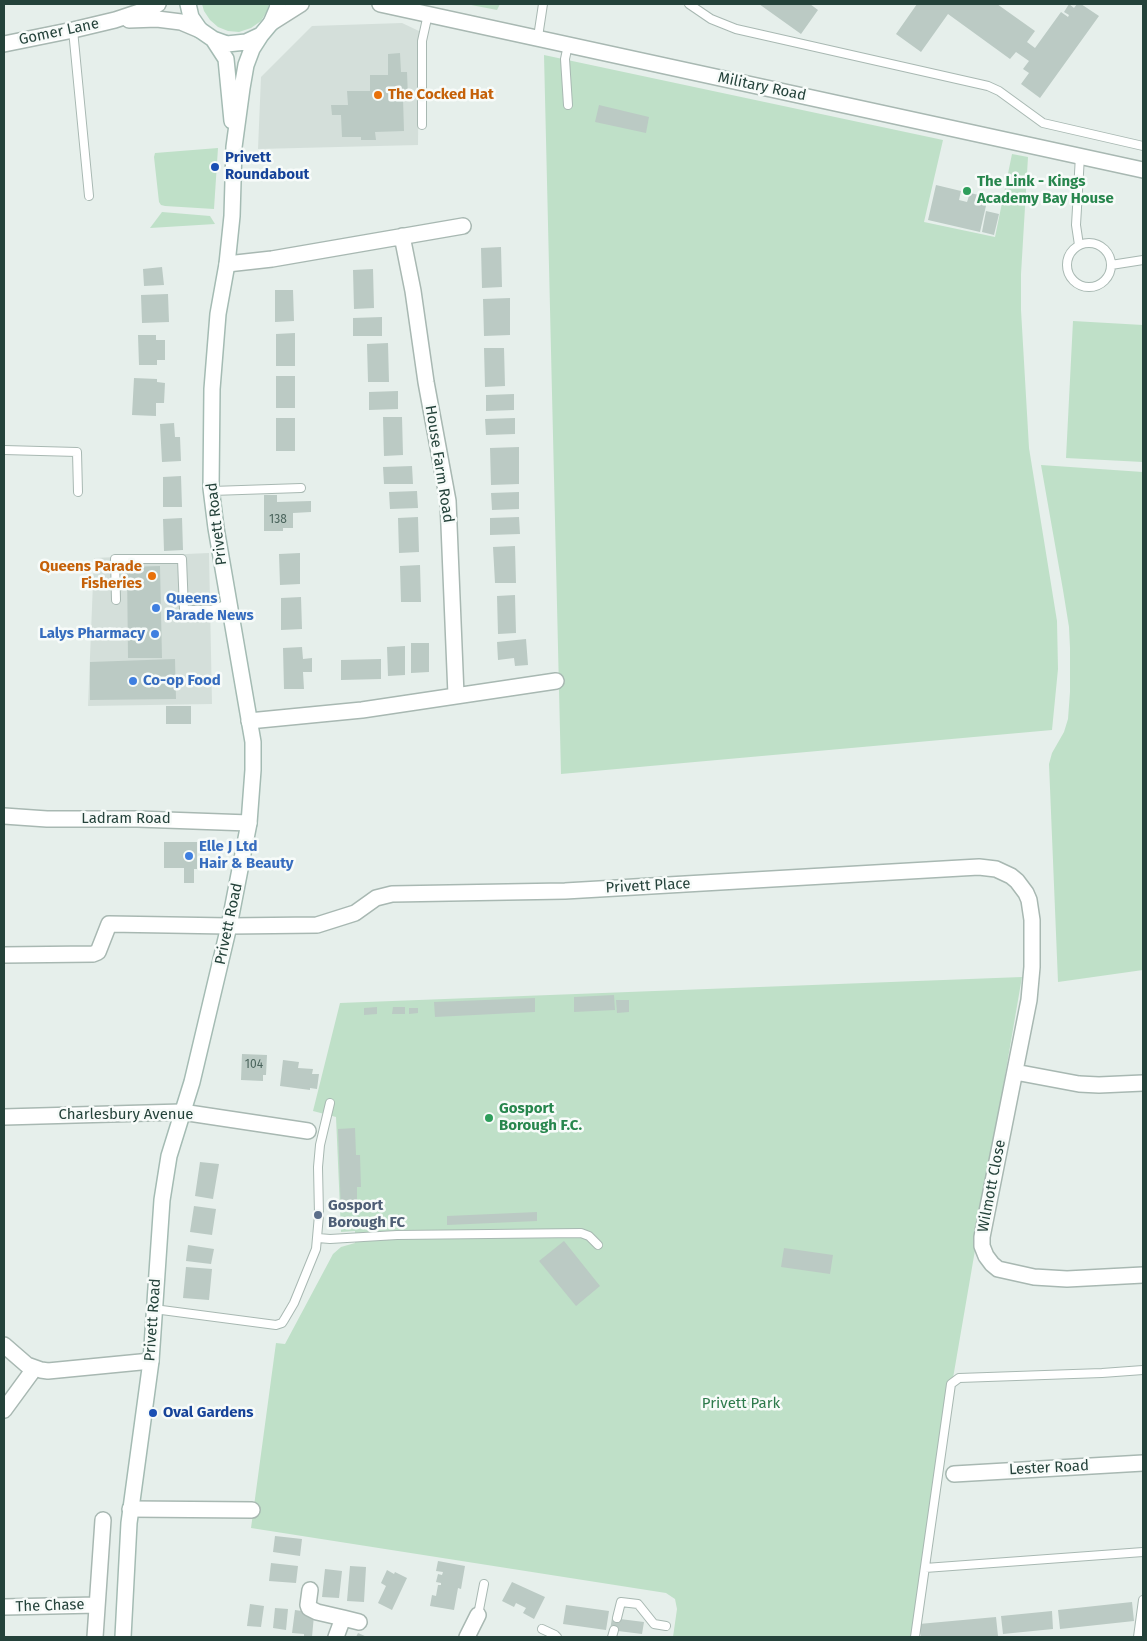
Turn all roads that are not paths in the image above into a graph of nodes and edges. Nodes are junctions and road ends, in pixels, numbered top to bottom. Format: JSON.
{"nodes":[{"id":1,"x":158,"y":4,"type":"edge"},
{"id":2,"x":188,"y":4,"type":"edge"},
{"id":3,"x":278,"y":4,"type":"edge"},
{"id":4,"x":301,"y":4,"type":"edge"},
{"id":5,"x":380,"y":4,"type":"edge"},
{"id":6,"x":544,"y":4,"type":"edge"},
{"id":7,"x":689,"y":4,"type":"edge"},
{"id":8,"x":428,"y":14,"type":"junction"},
{"id":9,"x":115,"y":20,"type":"junction"},
{"id":10,"x":271,"y":23,"type":"junction"},
{"id":11,"x":73,"y":30,"type":"junction"},
{"id":12,"x":200,"y":30,"type":"junction"},
{"id":13,"x":261,"y":35,"type":"junction"},
{"id":14,"x":538,"y":37,"type":"junction"},
{"id":15,"x":213,"y":40,"type":"junction"},
{"id":16,"x":4,"y":44,"type":"edge"},
{"id":17,"x":568,"y":45,"type":"junction"},
{"id":18,"x":568,"y":105,"type":"dead end"},
{"id":19,"x":422,"y":125,"type":"dead end"},
{"id":20,"x":1143,"y":146,"type":"edge"},
{"id":21,"x":234,"y":147,"type":"junction"},
{"id":22,"x":1080,"y":156,"type":"junction"},
{"id":23,"x":1143,"y":170,"type":"edge"},
{"id":24,"x":89,"y":196,"type":"dead end"},
{"id":25,"x":463,"y":226,"type":"dead end"},
{"id":26,"x":402,"y":236,"type":"junction"},
{"id":27,"x":1079,"y":245,"type":"junction"},
{"id":28,"x":1143,"y":260,"type":"edge"},
{"id":29,"x":227,"y":264,"type":"junction"},
{"id":30,"x":1111,"y":265,"type":"junction"},
{"id":31,"x":4,"y":450,"type":"edge"},
{"id":32,"x":302,"y":488,"type":"dead end"},
{"id":33,"x":212,"y":491,"type":"junction"},
{"id":34,"x":78,"y":492,"type":"dead end"},
{"id":35,"x":116,"y":600,"type":"dead end"},
{"id":36,"x":228,"y":604,"type":"junction"},
{"id":37,"x":556,"y":681,"type":"dead end"},
{"id":38,"x":456,"y":695,"type":"junction"},
{"id":39,"x":249,"y":721,"type":"junction"},
{"id":40,"x":4,"y":816,"type":"edge"},
{"id":41,"x":249,"y":823,"type":"junction"},
{"id":42,"x":230,"y":926,"type":"junction"},
{"id":43,"x":1033,"y":929,"type":"joint"},
{"id":44,"x":4,"y":955,"type":"edge"},
{"id":45,"x":1015,"y":1072,"type":"junction"},
{"id":46,"x":1143,"y":1083,"type":"edge"},
{"id":47,"x":330,"y":1103,"type":"dead end"},
{"id":48,"x":182,"y":1112,"type":"junction"},
{"id":49,"x":4,"y":1117,"type":"edge"},
{"id":50,"x":315,"y":1134,"type":"junction"},
{"id":51,"x":318,"y":1238,"type":"junction"},
{"id":52,"x":598,"y":1246,"type":"dead end"},
{"id":53,"x":1143,"y":1275,"type":"edge"},
{"id":54,"x":154,"y":1309,"type":"junction"},
{"id":55,"x":4,"y":1345,"type":"edge"},
{"id":56,"x":151,"y":1361,"type":"junction"},
{"id":57,"x":34,"y":1369,"type":"junction"},
{"id":58,"x":1143,"y":1370,"type":"edge"},
{"id":59,"x":4,"y":1410,"type":"edge"},
{"id":60,"x":1143,"y":1463,"type":"edge"},
{"id":61,"x":938,"y":1471,"type":"junction"},
{"id":62,"x":954,"y":1474,"type":"joint"},
{"id":63,"x":130,"y":1509,"type":"junction"},
{"id":64,"x":252,"y":1510,"type":"dead end"},
{"id":65,"x":103,"y":1520,"type":"dead end"},
{"id":66,"x":1143,"y":1552,"type":"edge"},
{"id":67,"x":925,"y":1568,"type":"junction"},
{"id":68,"x":484,"y":1584,"type":"dead end"},
{"id":69,"x":310,"y":1590,"type":"dead end"},
{"id":70,"x":1143,"y":1600,"type":"edge"},
{"id":71,"x":97,"y":1605,"type":"junction"},
{"id":72,"x":4,"y":1607,"type":"edge"},
{"id":73,"x":478,"y":1615,"type":"joint"},
{"id":74,"x":343,"y":1618,"type":"junction"},
{"id":75,"x":617,"y":1618,"type":"dead end"},
{"id":76,"x":359,"y":1622,"type":"dead end"},
{"id":77,"x":666,"y":1626,"type":"dead end"},
{"id":78,"x":542,"y":1629,"type":"dead end"},
{"id":79,"x":95,"y":1637,"type":"edge"},
{"id":80,"x":123,"y":1637,"type":"edge"},
{"id":81,"x":336,"y":1637,"type":"edge"},
{"id":82,"x":467,"y":1637,"type":"edge"},
{"id":83,"x":557,"y":1637,"type":"edge"},
{"id":84,"x":915,"y":1637,"type":"edge"},
{"id":85,"x":1138,"y":1637,"type":"edge"}],
"edges":[{"from":1,"to":9,"type":"street","name":"Gomer Lane"},
{"from":2,"to":12,"type":"street"},
{"from":3,"to":10,"type":"street"},
{"from":4,"to":10,"type":"street"},
{"from":5,"to":8,"type":"street","name":"Military Road"},
{"from":6,"to":14,"type":"lane"},
{"from":7,"to":20,"type":"lane"},
{"from":8,"to":14,"type":"street","name":"Military Road"},
{"from":8,"to":19,"type":"lane"},
{"from":9,"to":11,"type":"street","name":"Gomer Lane"},
{"from":9,"to":12,"type":"street","name":"Gomer Lane"},
{"from":10,"to":13,"type":"street"},
{"from":11,"to":16,"type":"street","name":"Gomer Lane"},
{"from":11,"to":24,"type":"lane"},
{"from":12,"to":15,"type":"street"},
{"from":13,"to":15,"type":"street"},
{"from":13,"to":21,"type":"street","name":"Privett Road"},
{"from":14,"to":17,"type":"street","name":"Military Road"},
{"from":15,"to":21,"type":"street","name":"Privett Road"},
{"from":17,"to":18,"type":"lane"},
{"from":17,"to":22,"type":"street","name":"Military Road"},
{"from":21,"to":29,"type":"street","name":"Privett Road"},
{"from":22,"to":23,"type":"street","name":"Military Road"},
{"from":22,"to":27,"type":"lane"},
{"from":25,"to":26,"type":"street"},
{"from":26,"to":29,"type":"street"},
{"from":26,"to":38,"type":"street","name":"House Farm Road"},
{"from":27,"to":30,"type":"lane"},
{"from":27,"to":30,"type":"lane"},
{"from":28,"to":30,"type":"lane"},
{"from":29,"to":33,"type":"street","name":"Privett Road"},
{"from":31,"to":34,"type":"lane"},
{"from":32,"to":33,"type":"lane"},
{"from":33,"to":36,"type":"street","name":"Privett Road"},
{"from":35,"to":36,"type":"lane"},
{"from":36,"to":39,"type":"street","name":"Privett Road"},
{"from":37,"to":38,"type":"street"},
{"from":38,"to":39,"type":"street"},
{"from":39,"to":41,"type":"street","name":"Privett Road"},
{"from":40,"to":41,"type":"street","name":"Ladram Road"},
{"from":41,"to":42,"type":"street","name":"Privett Road"},
{"from":42,"to":43,"type":"street","name":"Privett Place"},
{"from":42,"to":44,"type":"street","name":"Privett Place"},
{"from":42,"to":48,"type":"street","name":"Privett Road"},
{"from":43,"to":45,"type":"street","name":"Wilmott Close"},
{"from":45,"to":46,"type":"street"},
{"from":45,"to":53,"type":"street","name":"Wilmott Close"},
{"from":47,"to":50,"type":"lane"},
{"from":48,"to":49,"type":"street","name":"Charlesbury Avenue"},
{"from":48,"to":50,"type":"street","name":"Charlesbury Avenue"},
{"from":48,"to":54,"type":"street","name":"Privett Road"},
{"from":50,"to":51,"type":"lane"},
{"from":51,"to":52,"type":"lane"},
{"from":51,"to":54,"type":"lane"},
{"from":54,"to":56,"type":"street","name":"Privett Road"},
{"from":55,"to":57,"type":"street"},
{"from":56,"to":57,"type":"street"},
{"from":56,"to":63,"type":"street","name":"Privett Road"},
{"from":57,"to":59,"type":"street"},
{"from":58,"to":61,"type":"lane"},
{"from":60,"to":62,"type":"street","name":"Lester Road"},
{"from":61,"to":62,"type":"lane"},
{"from":61,"to":67,"type":"lane"},
{"from":63,"to":64,"type":"street"},
{"from":63,"to":80,"type":"street","name":"Privett Road"},
{"from":65,"to":71,"type":"street"},
{"from":66,"to":67,"type":"lane"},
{"from":67,"to":84,"type":"lane"},
{"from":68,"to":73,"type":"lane"},
{"from":69,"to":74,"type":"street"},
{"from":70,"to":85,"type":"lane"},
{"from":71,"to":72,"type":"street","name":"The Chase"},
{"from":71,"to":79,"type":"street"},
{"from":73,"to":82,"type":"street"},
{"from":74,"to":76,"type":"street"},
{"from":74,"to":81,"type":"street"},
{"from":75,"to":77,"type":"lane"},
{"from":78,"to":83,"type":"lane"}]}
